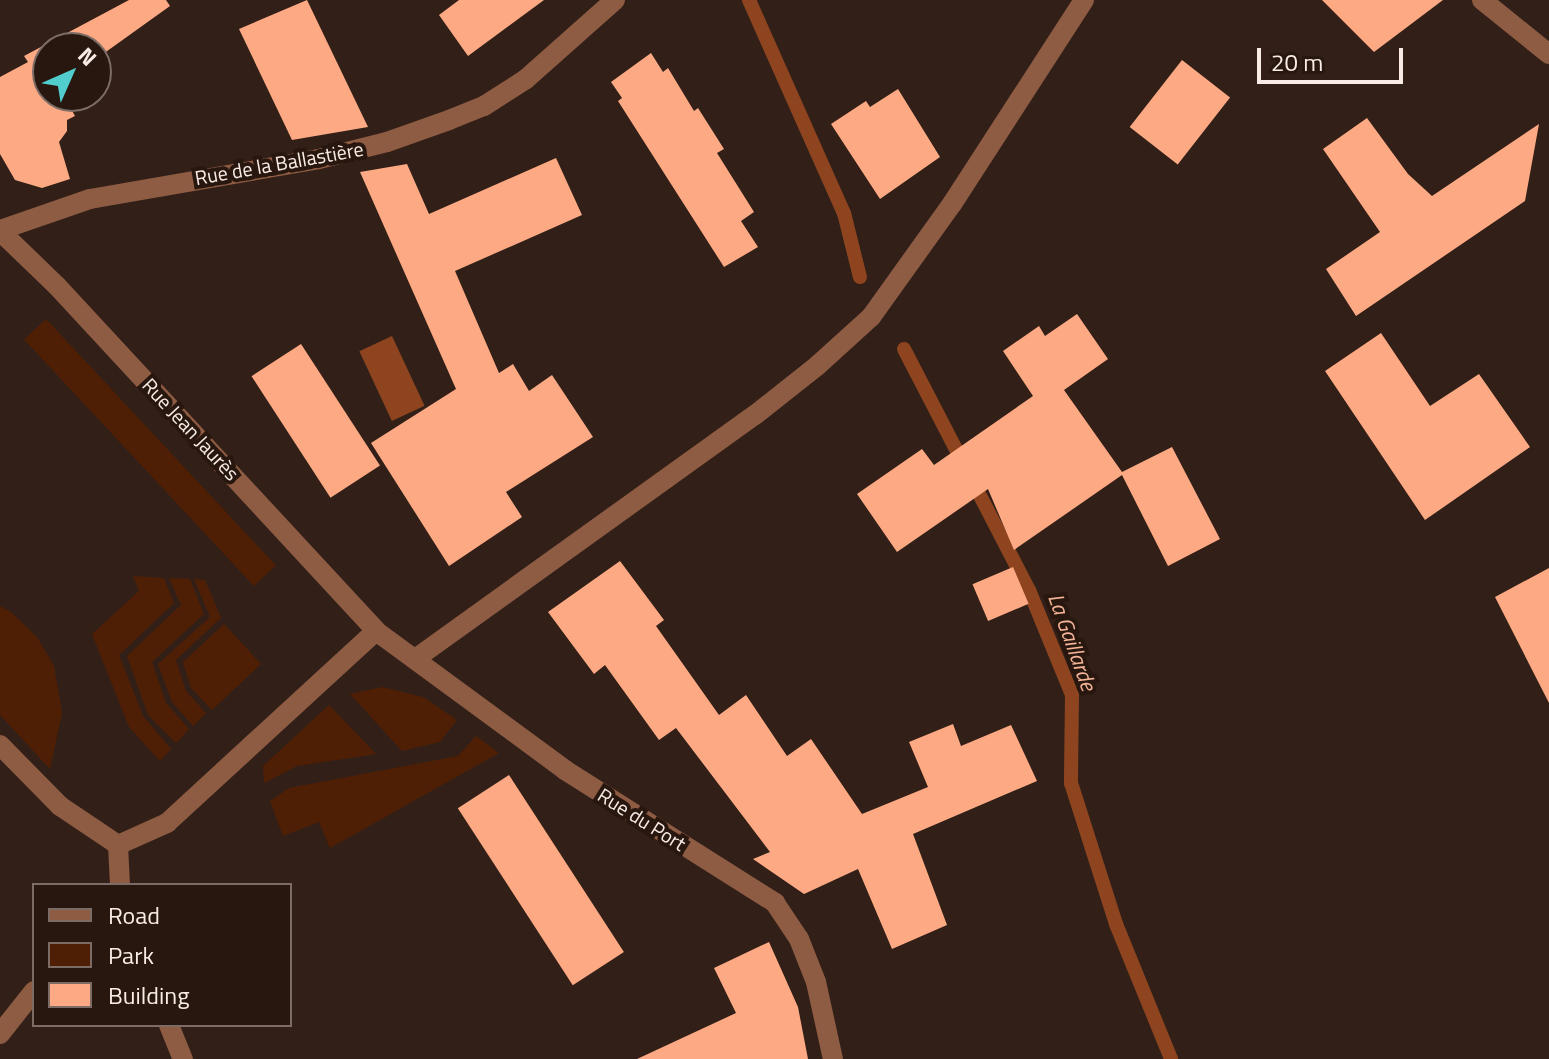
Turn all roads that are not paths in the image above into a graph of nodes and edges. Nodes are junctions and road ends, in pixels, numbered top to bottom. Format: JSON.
{"nodes":[{"id":1,"x":615,"y":0,"type":"edge"},
{"id":2,"x":1084,"y":0,"type":"edge"},
{"id":3,"x":1482,"y":0,"type":"edge"},
{"id":4,"x":1549,"y":54,"type":"edge"},
{"id":5,"x":0,"y":231,"type":"edge"},
{"id":6,"x":376,"y":631,"type":"junction"},
{"id":7,"x":415,"y":659,"type":"junction"},
{"id":8,"x":0,"y":745,"type":"edge"},
{"id":9,"x":118,"y":845,"type":"junction"},
{"id":10,"x":120,"y":883,"type":"edge"},
{"id":11,"x":32,"y":994,"type":"edge"},
{"id":12,"x":170,"y":1027,"type":"edge"},
{"id":13,"x":0,"y":1034,"type":"edge"},
{"id":14,"x":183,"y":1059,"type":"edge"},
{"id":15,"x":833,"y":1059,"type":"edge"}],
"edges":[{"from":1,"to":5,"type":"street","name":"Rue de la Ballastière"},
{"from":2,"to":7,"type":"street"},
{"from":3,"to":4,"type":"street"},
{"from":5,"to":6,"type":"street","name":"Rue Jean Jaurès"},
{"from":6,"to":7,"type":"street","name":"Rue du Port"},
{"from":6,"to":9,"type":"street"},
{"from":7,"to":15,"type":"street","name":"Rue du Port"},
{"from":8,"to":9,"type":"street"},
{"from":9,"to":10,"type":"street"},
{"from":11,"to":13,"type":"street"},
{"from":12,"to":14,"type":"street"}]}
